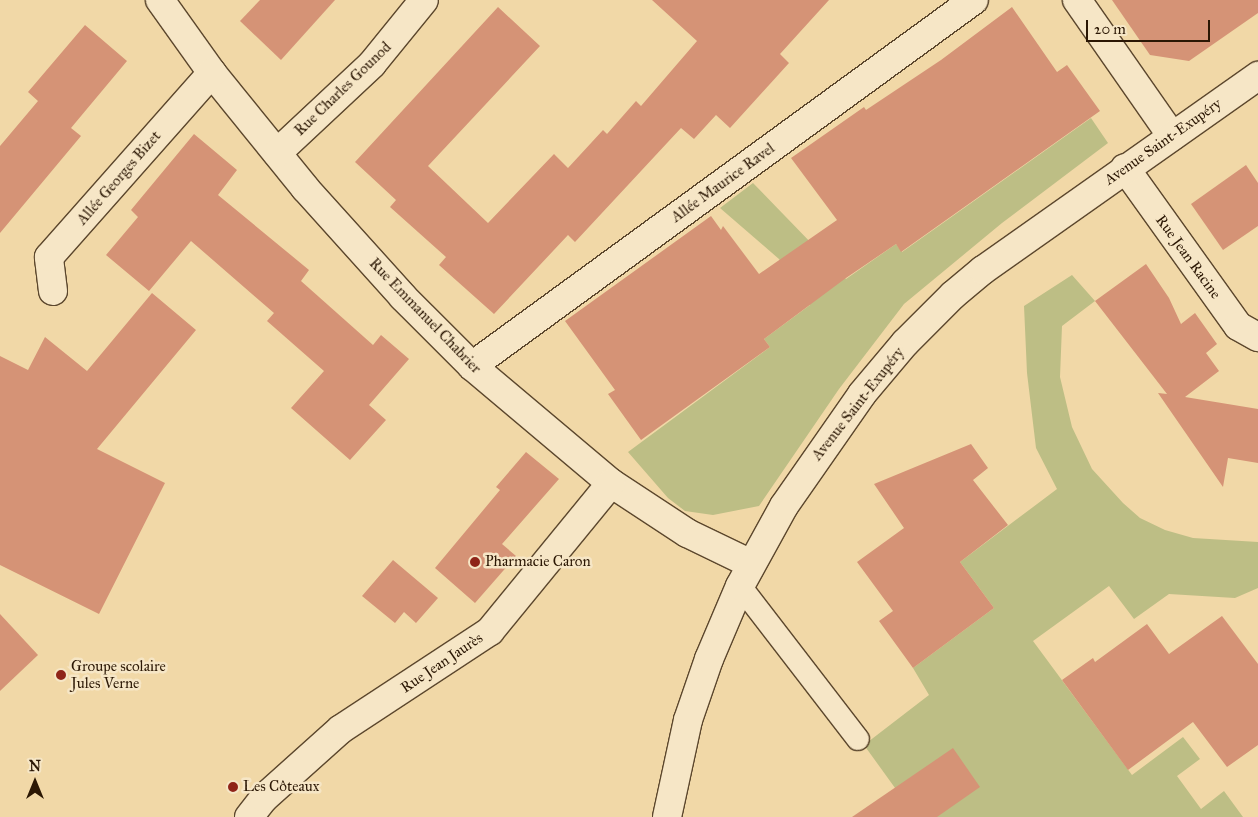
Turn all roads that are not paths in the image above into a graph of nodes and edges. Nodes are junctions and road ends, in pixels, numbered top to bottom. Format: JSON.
{"nodes":[{"id":1,"x":160,"y":0,"type":"edge"},
{"id":2,"x":424,"y":0,"type":"edge"},
{"id":3,"x":974,"y":0,"type":"edge"},
{"id":4,"x":1077,"y":0,"type":"edge"},
{"id":5,"x":212,"y":73,"type":"junction"},
{"id":6,"x":1258,"y":76,"type":"edge"},
{"id":7,"x":1172,"y":136,"type":"junction"},
{"id":8,"x":277,"y":153,"type":"junction"},
{"id":9,"x":1125,"y":168,"type":"junction"},
{"id":10,"x":53,"y":291,"type":"dead end"},
{"id":11,"x":1258,"y":338,"type":"edge"},
{"id":12,"x":472,"y":366,"type":"junction"},
{"id":13,"x":611,"y":483,"type":"junction"},
{"id":14,"x":746,"y":575,"type":"junction"},
{"id":15,"x":858,"y":739,"type":"dead end"},
{"id":16,"x":249,"y":817,"type":"edge"},
{"id":17,"x":667,"y":817,"type":"edge"}],
"edges":[{"from":1,"to":5,"type":"street","name":"Rue Emmanuel Chabrier"},
{"from":2,"to":8,"type":"street","name":"Rue Charles Gounod"},
{"from":3,"to":12,"type":"street","name":"Allée Maurice Ravel"},
{"from":4,"to":7,"type":"street"},
{"from":5,"to":8,"type":"street","name":"Rue Emmanuel Chabrier"},
{"from":5,"to":10,"type":"street","name":"Allée Georges Bizet"},
{"from":6,"to":7,"type":"street","name":"Avenue Saint-Exupéry"},
{"from":7,"to":9,"type":"street","name":"Avenue Saint-Exupéry"},
{"from":8,"to":12,"type":"street","name":"Rue Emmanuel Chabrier"},
{"from":9,"to":11,"type":"street","name":"Rue Jean Racine"},
{"from":9,"to":14,"type":"street","name":"Avenue Saint-Exupéry"},
{"from":12,"to":13,"type":"street","name":"Rue Emmanuel Chabrier"},
{"from":13,"to":14,"type":"street","name":"Rue Emmanuel Chabrier"},
{"from":13,"to":16,"type":"street","name":"Rue Jean Jaurès"},
{"from":14,"to":15,"type":"lane"},
{"from":14,"to":17,"type":"street","name":"Avenue Saint-Exupéry"}]}
